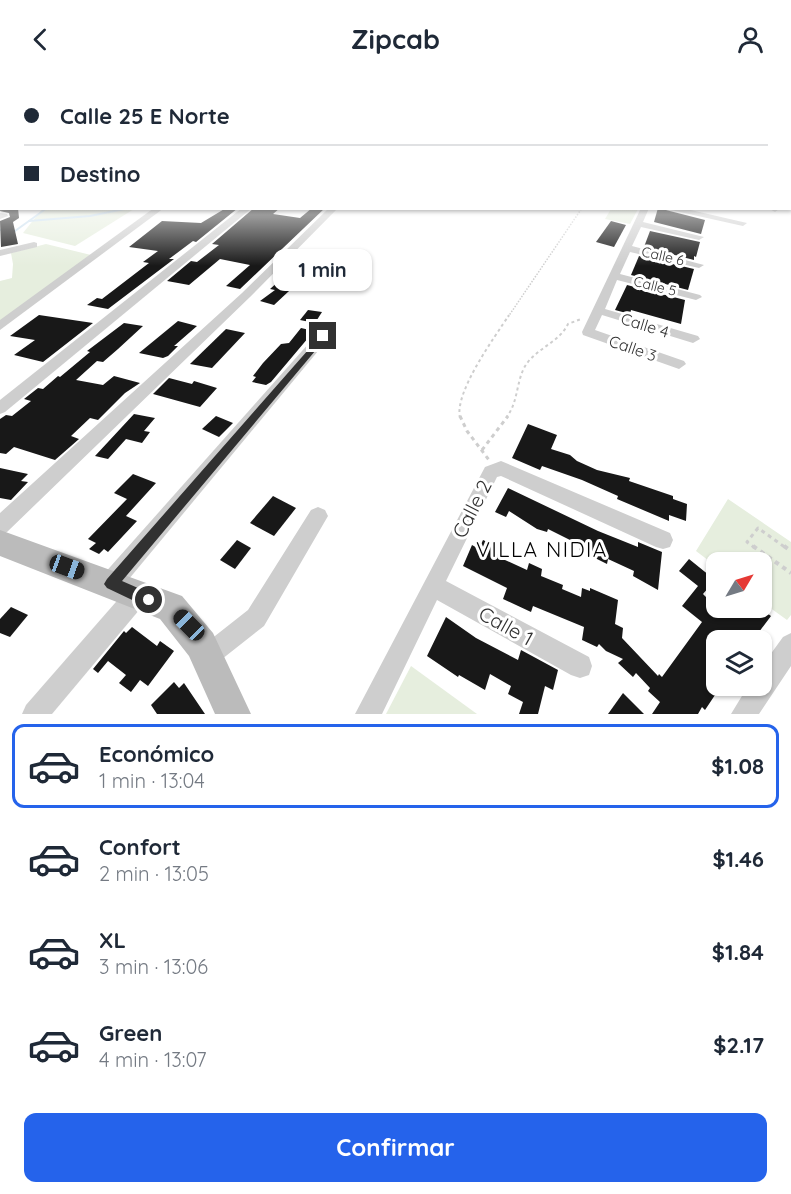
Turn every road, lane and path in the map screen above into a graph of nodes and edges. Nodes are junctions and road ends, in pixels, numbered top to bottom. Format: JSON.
{"nodes":[{"id":1,"x":157,"y":210,"type":"edge"},
{"id":2,"x":246,"y":210,"type":"edge"},
{"id":3,"x":332,"y":210,"type":"edge"},
{"id":4,"x":581,"y":210,"type":"edge"},
{"id":5,"x":644,"y":210,"type":"edge"},
{"id":6,"x":676,"y":210,"type":"edge"},
{"id":7,"x":743,"y":223,"type":"dead end"},
{"id":8,"x":638,"y":224,"type":"junction"},
{"id":9,"x":699,"y":237,"type":"dead end"},
{"id":10,"x":34,"y":245,"type":"dead end"},
{"id":11,"x":627,"y":248,"type":"junction"},
{"id":12,"x":0,"y":253,"type":"edge"},
{"id":13,"x":699,"y":265,"type":"dead end"},
{"id":14,"x":614,"y":276,"type":"junction"},
{"id":15,"x":696,"y":297,"type":"dead end"},
{"id":16,"x":593,"y":321,"type":"junction"},
{"id":17,"x":0,"y":326,"type":"edge"},
{"id":18,"x":323,"y":336,"type":"dead end"},
{"id":19,"x":693,"y":339,"type":"dead end"},
{"id":20,"x":679,"y":364,"type":"dead end"},
{"id":21,"x":0,"y":408,"type":"edge"},
{"id":22,"x":482,"y":450,"type":"junction"},
{"id":23,"x":495,"y":470,"type":"junction"},
{"id":24,"x":318,"y":516,"type":"dead end"},
{"id":25,"x":0,"y":526,"type":"edge"},
{"id":26,"x":663,"y":540,"type":"dead end"},
{"id":27,"x":0,"y":543,"type":"edge"},
{"id":28,"x":791,"y":551,"type":"edge"},
{"id":29,"x":791,"y":573,"type":"edge"},
{"id":30,"x":433,"y":586,"type":"junction"},
{"id":31,"x":124,"y":589,"type":"junction"},
{"id":32,"x":791,"y":645,"type":"edge"},
{"id":33,"x":209,"y":656,"type":"junction"},
{"id":34,"x":580,"y":666,"type":"dead end"},
{"id":35,"x":35,"y":714,"type":"edge"},
{"id":36,"x":233,"y":714,"type":"edge"},
{"id":37,"x":368,"y":714,"type":"edge"},
{"id":38,"x":744,"y":714,"type":"edge"}],
"edges":[{"from":1,"to":17,"type":"street"},
{"from":2,"to":21,"type":"street"},
{"from":3,"to":25,"type":"street"},
{"from":4,"to":22,"type":"path"},
{"from":5,"to":8,"type":"street"},
{"from":6,"to":7,"type":"street"},
{"from":8,"to":9,"type":"street"},
{"from":8,"to":11,"type":"street"},
{"from":10,"to":12,"type":"street"},
{"from":11,"to":13,"type":"street","name":"Calle 6"},
{"from":11,"to":14,"type":"street"},
{"from":14,"to":15,"type":"street","name":"Calle 5"},
{"from":14,"to":16,"type":"street"},
{"from":16,"to":19,"type":"street","name":"Calle 4"},
{"from":16,"to":20,"type":"street","name":"Calle 3"},
{"from":16,"to":22,"type":"path"},
{"from":18,"to":31,"type":"street"},
{"from":22,"to":23,"type":"path"},
{"from":23,"to":26,"type":"street","name":"Calle 2"},
{"from":23,"to":30,"type":"street","name":"Calle 2"},
{"from":24,"to":33,"type":"street"},
{"from":27,"to":31,"type":"street"},
{"from":28,"to":29,"type":"path"},
{"from":30,"to":34,"type":"street","name":"Calle 1"},
{"from":30,"to":37,"type":"street","name":"Calle 2"},
{"from":31,"to":33,"type":"street"},
{"from":31,"to":35,"type":"street"},
{"from":32,"to":38,"type":"street"},
{"from":33,"to":36,"type":"street"}]}
